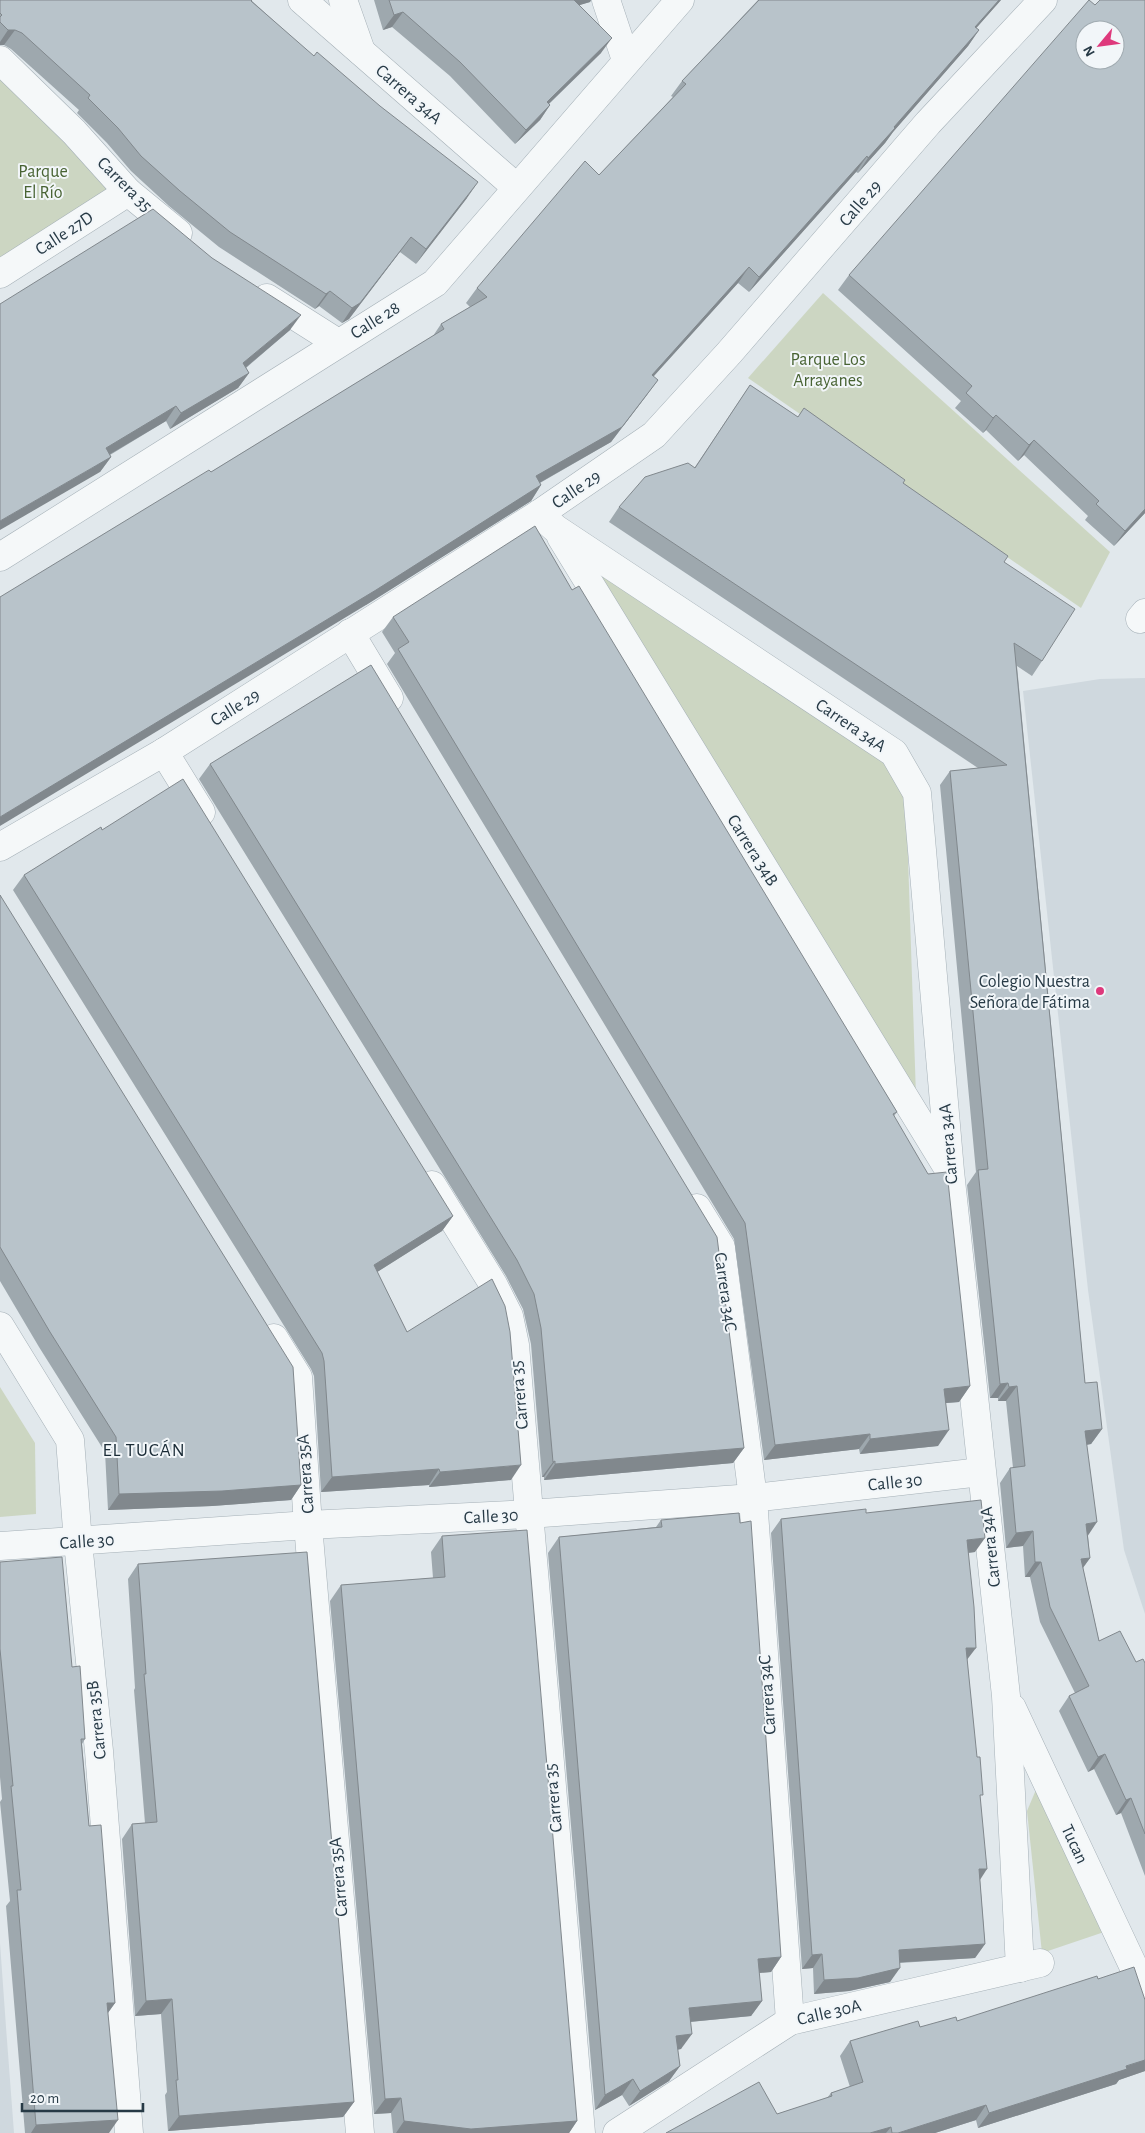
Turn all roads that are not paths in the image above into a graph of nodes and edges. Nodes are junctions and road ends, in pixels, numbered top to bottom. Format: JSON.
{"nodes":[{"id":1,"x":302,"y":0,"type":"edge"},
{"id":2,"x":344,"y":0,"type":"edge"},
{"id":3,"x":606,"y":0,"type":"edge"},
{"id":4,"x":680,"y":0,"type":"edge"},
{"id":5,"x":1043,"y":0,"type":"edge"},
{"id":6,"x":361,"y":51,"type":"junction"},
{"id":7,"x":0,"y":60,"type":"edge"},
{"id":8,"x":626,"y":60,"type":"junction"},
{"id":9,"x":516,"y":187,"type":"junction"},
{"id":10,"x":128,"y":192,"type":"junction"},
{"id":11,"x":195,"y":248,"type":"edge"},
{"id":12,"x":0,"y":274,"type":"edge"},
{"id":13,"x":249,"y":286,"type":"edge"},
{"id":14,"x":338,"y":343,"type":"junction"},
{"id":15,"x":548,"y":522,"type":"junction"},
{"id":16,"x":0,"y":558,"type":"edge"},
{"id":17,"x":350,"y":633,"type":"junction"},
{"id":18,"x":402,"y":719,"type":"edge"},
{"id":19,"x":164,"y":752,"type":"junction"},
{"id":20,"x":216,"y":836,"type":"edge"},
{"id":21,"x":0,"y":847,"type":"edge"},
{"id":22,"x":420,"y":1166,"type":"edge"},
{"id":23,"x":950,"y":1171,"type":"junction"},
{"id":24,"x":685,"y":1188,"type":"edge"},
{"id":25,"x":262,"y":1318,"type":"edge"},
{"id":26,"x":0,"y":1326,"type":"edge"},
{"id":27,"x":982,"y":1472,"type":"junction"},
{"id":28,"x":753,"y":1498,"type":"junction"},
{"id":29,"x":530,"y":1514,"type":"junction"},
{"id":30,"x":308,"y":1525,"type":"junction"},
{"id":31,"x":78,"y":1542,"type":"junction"},
{"id":32,"x":0,"y":1546,"type":"edge"},
{"id":33,"x":1006,"y":1696,"type":"junction"},
{"id":34,"x":1030,"y":1965,"type":"joint"},
{"id":35,"x":1145,"y":1991,"type":"edge"},
{"id":36,"x":790,"y":2021,"type":"junction"},
{"id":37,"x":129,"y":2133,"type":"edge"},
{"id":38,"x":360,"y":2133,"type":"edge"},
{"id":39,"x":581,"y":2133,"type":"edge"},
{"id":40,"x":618,"y":2133,"type":"edge"}],
"edges":[{"from":1,"to":6,"type":"street","name":"Carrera 34A"},
{"from":2,"to":6,"type":"street"},
{"from":3,"to":8,"type":"street"},
{"from":4,"to":8,"type":"street","name":"Calle 28"},
{"from":5,"to":15,"type":"street","name":"Calle 29"},
{"from":6,"to":9,"type":"street","name":"Carrera 34A"},
{"from":7,"to":10,"type":"street","name":"Carrera 35"},
{"from":8,"to":9,"type":"street","name":"Calle 28"},
{"from":9,"to":14,"type":"street","name":"Calle 28"},
{"from":10,"to":11,"type":"street","name":"Carrera 35"},
{"from":10,"to":12,"type":"street","name":"Calle 27D"},
{"from":13,"to":14,"type":"street"},
{"from":14,"to":16,"type":"street","name":"Calle 28"},
{"from":15,"to":17,"type":"street","name":"Calle 29"},
{"from":15,"to":23,"type":"street","name":"Carrera 34B"},
{"from":15,"to":23,"type":"street","name":"Carrera 34A"},
{"from":17,"to":18,"type":"street"},
{"from":17,"to":19,"type":"street","name":"Calle 29"},
{"from":19,"to":20,"type":"street"},
{"from":19,"to":21,"type":"street","name":"Calle 29"},
{"from":22,"to":29,"type":"street","name":"Carrera 35"},
{"from":23,"to":27,"type":"street","name":"Carrera 34A"},
{"from":24,"to":28,"type":"street","name":"Carrera 34C"},
{"from":25,"to":30,"type":"street","name":"Carrera 35A"},
{"from":26,"to":31,"type":"street","name":"Carrera 35B"},
{"from":27,"to":28,"type":"street","name":"Calle 30"},
{"from":27,"to":33,"type":"street","name":"Carrera 34A"},
{"from":28,"to":29,"type":"street","name":"Calle 30"},
{"from":28,"to":36,"type":"street","name":"Carrera 34C"},
{"from":29,"to":30,"type":"street","name":"Calle 30"},
{"from":29,"to":39,"type":"street","name":"Carrera 35"},
{"from":30,"to":31,"type":"street","name":"Calle 30"},
{"from":30,"to":38,"type":"street","name":"Carrera 35A"},
{"from":31,"to":32,"type":"street","name":"Calle 30"},
{"from":31,"to":37,"type":"street","name":"Carrera 35B"},
{"from":33,"to":34,"type":"street","name":"Carrera 34A"},
{"from":33,"to":35,"type":"street","name":"Tucan"},
{"from":34,"to":36,"type":"street","name":"Calle 30A"},
{"from":36,"to":40,"type":"street","name":"Calle 30A"}]}
